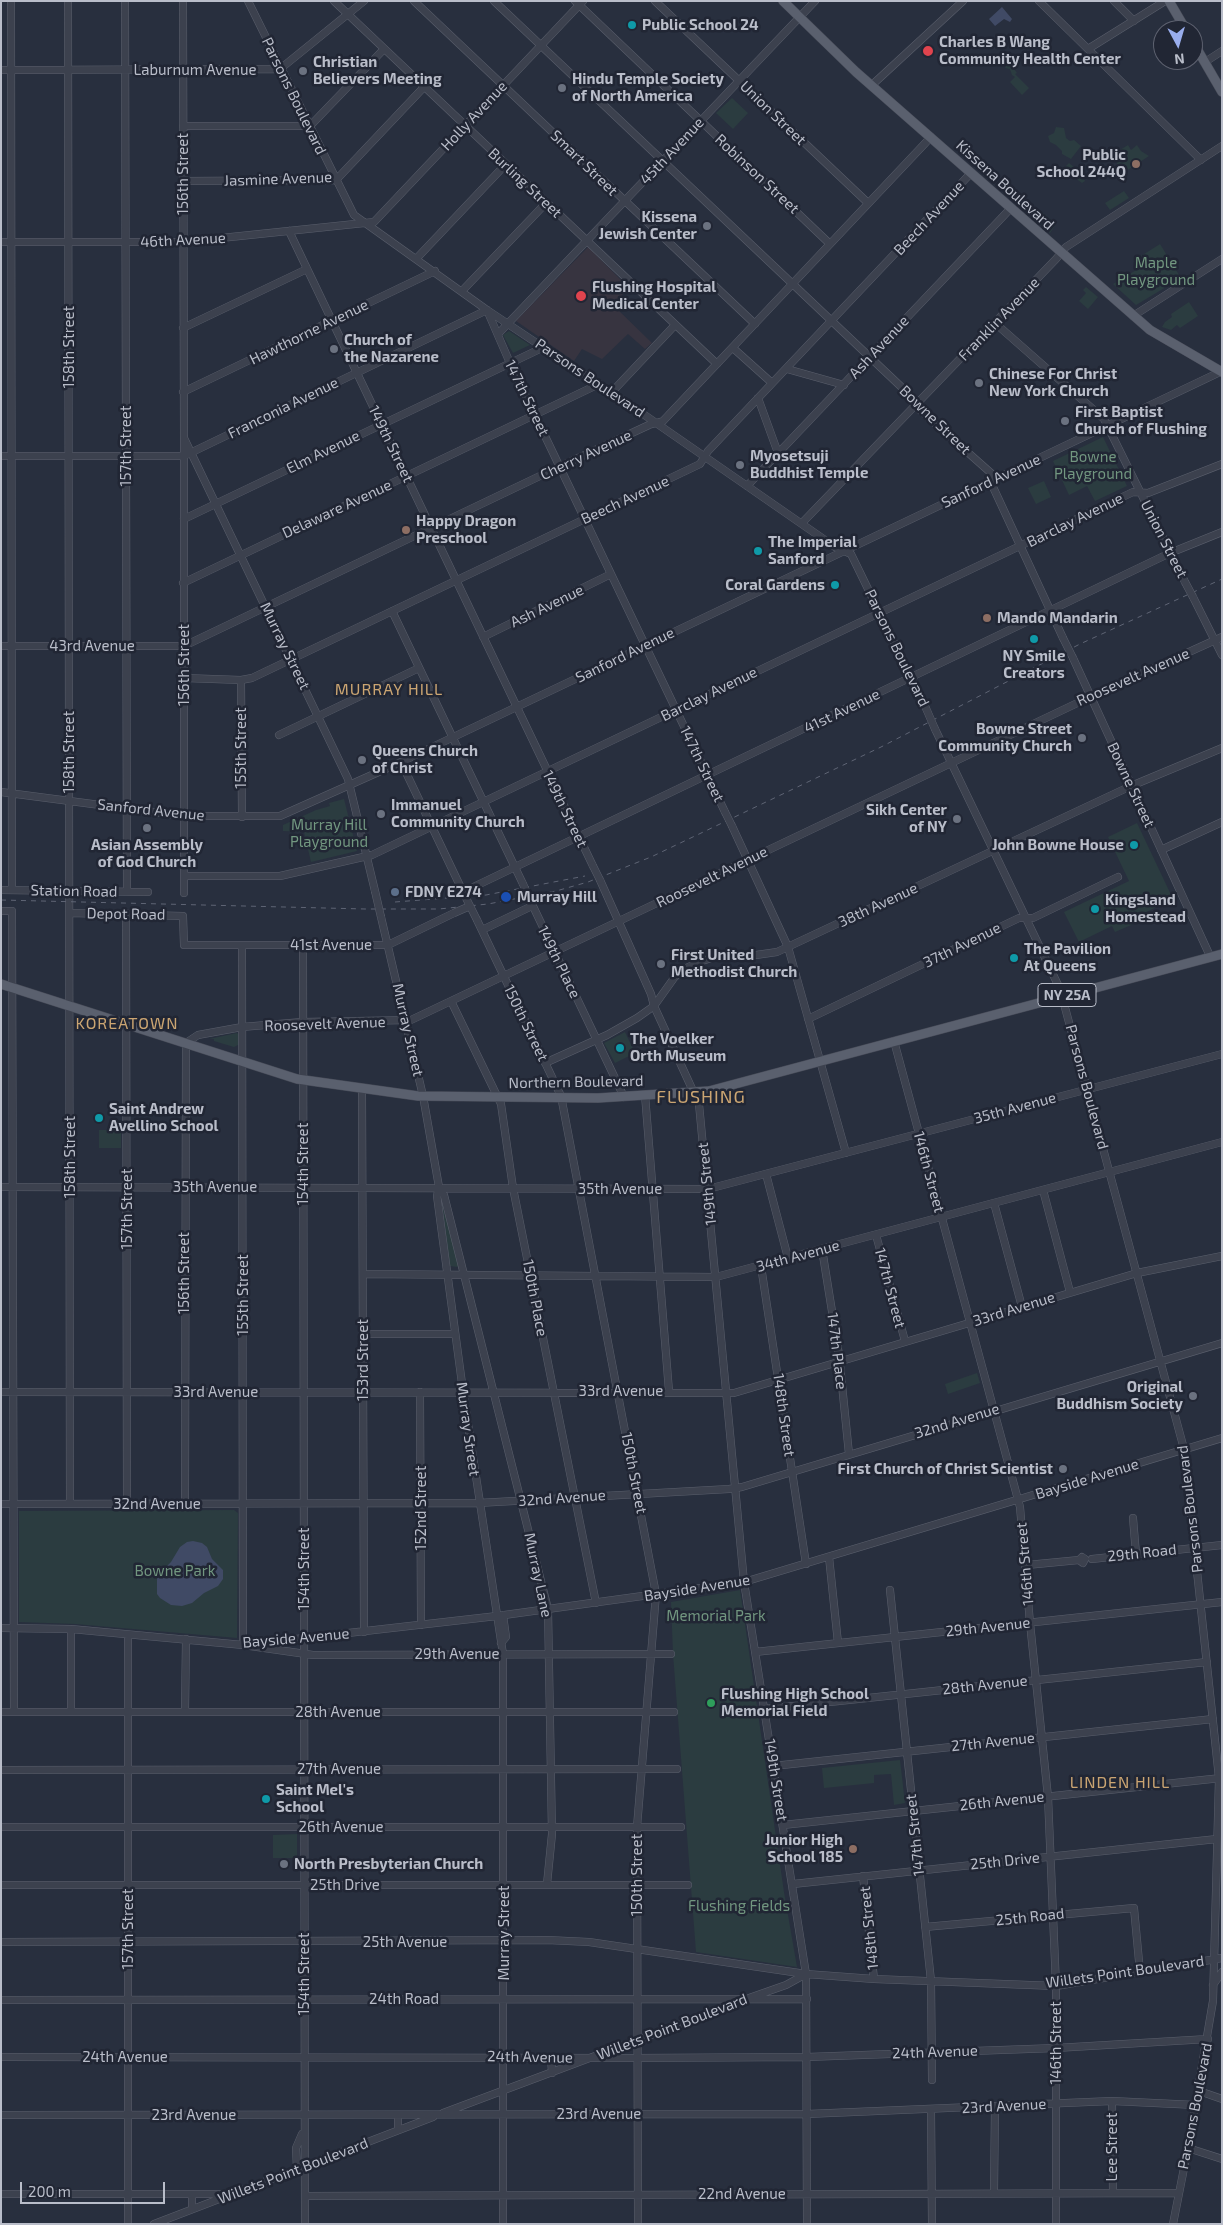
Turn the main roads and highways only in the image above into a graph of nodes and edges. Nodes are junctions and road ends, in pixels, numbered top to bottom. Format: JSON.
{"nodes":[{"id":1,"x":783,"y":1,"type":"edge"},
{"id":2,"x":1169,"y":1,"type":"edge"},
{"id":3,"x":1180,"y":20,"type":"edge"},
{"id":4,"x":1203,"y":59,"type":"edge"},
{"id":5,"x":1222,"y":92,"type":"edge"},
{"id":6,"x":1221,"y":371,"type":"edge"},
{"id":7,"x":1222,"y":952,"type":"edge"},
{"id":8,"x":1,"y":984,"type":"edge"}],
"edges":[{"from":1,"to":6,"type":"main road","name":"Kissena Boulevard"},
{"from":2,"to":3,"type":"main road"},
{"from":4,"to":5,"type":"main road"},
{"from":7,"to":8,"type":"main road","name":"Northern Boulevard","number":"NY 25A"}]}
